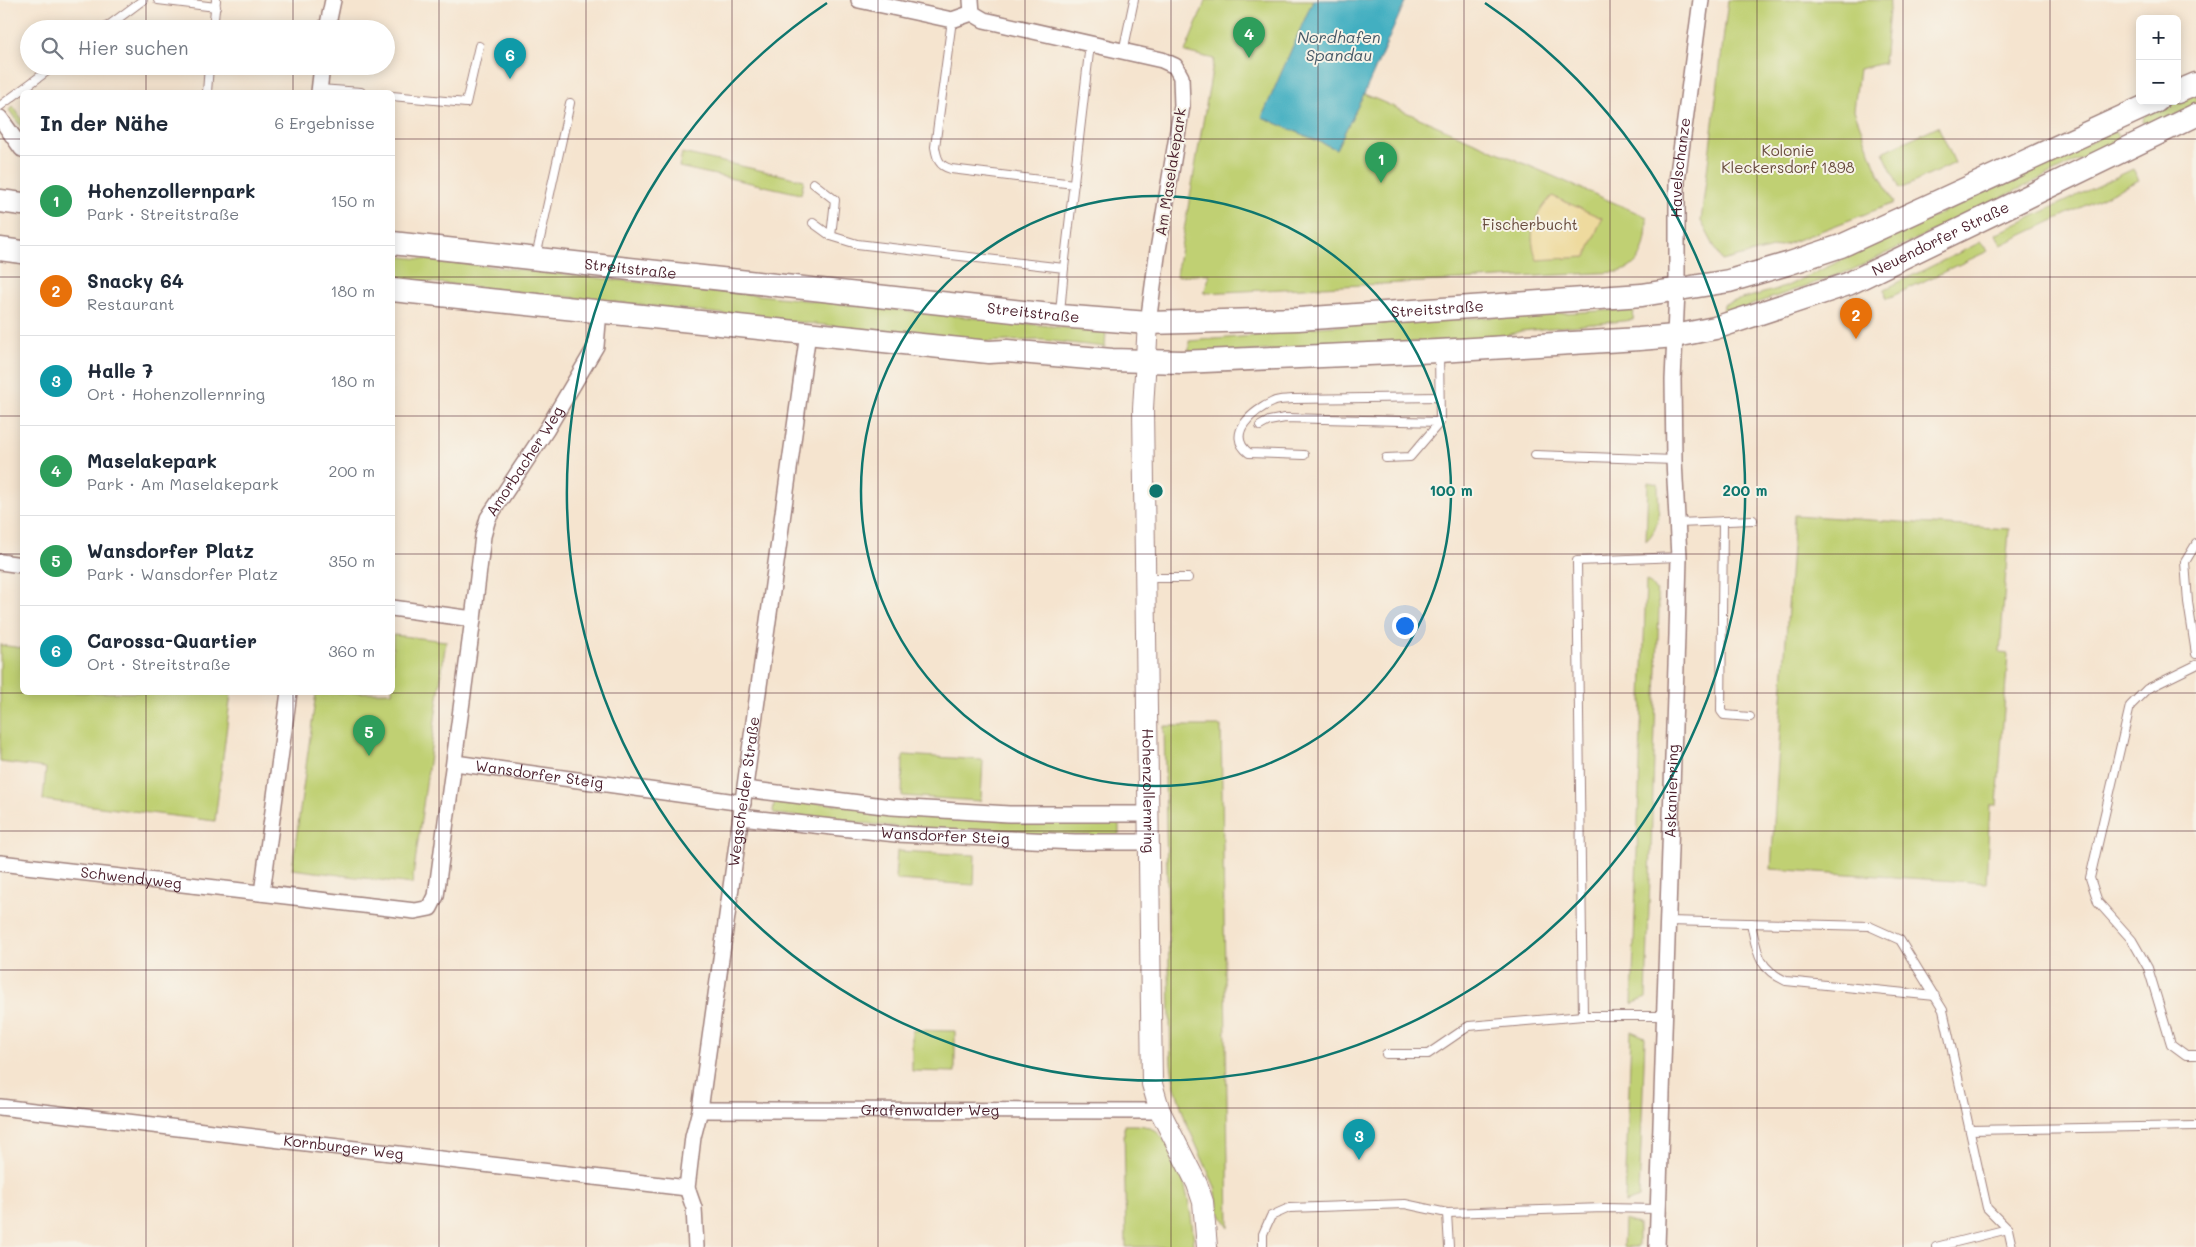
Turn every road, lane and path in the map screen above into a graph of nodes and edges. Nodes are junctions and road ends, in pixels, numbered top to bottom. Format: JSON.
{"nodes":[{"id":1,"x":143,"y":0,"type":"edge"},
{"id":2,"x":158,"y":0,"type":"edge"},
{"id":3,"x":333,"y":0,"type":"edge"},
{"id":4,"x":859,"y":0,"type":"edge"},
{"id":5,"x":1134,"y":0,"type":"edge"},
{"id":6,"x":1701,"y":0,"type":"edge"},
{"id":7,"x":216,"y":4,"type":"edge"},
{"id":8,"x":972,"y":6,"type":"edge"},
{"id":9,"x":116,"y":20,"type":"edge"},
{"id":10,"x":214,"y":20,"type":"edge"},
{"id":11,"x":329,"y":20,"type":"edge"},
{"id":12,"x":952,"y":20,"type":"junction"},
{"id":13,"x":1090,"y":44,"type":"junction"},
{"id":14,"x":478,"y":46,"type":"dead end"},
{"id":15,"x":1123,"y":52,"type":"junction"},
{"id":16,"x":42,"y":75,"type":"edge"},
{"id":17,"x":208,"y":75,"type":"edge"},
{"id":18,"x":321,"y":75,"type":"edge"},
{"id":19,"x":2196,"y":84,"type":"edge"},
{"id":20,"x":22,"y":90,"type":"edge"},
{"id":21,"x":206,"y":90,"type":"edge"},
{"id":22,"x":320,"y":90,"type":"edge"},
{"id":23,"x":2181,"y":90,"type":"edge"},
{"id":24,"x":20,"y":91,"type":"edge"},
{"id":25,"x":395,"y":96,"type":"edge"},
{"id":26,"x":570,"y":103,"type":"dead end"},
{"id":27,"x":2149,"y":105,"type":"edge"},
{"id":28,"x":0,"y":106,"type":"edge"},
{"id":29,"x":2196,"y":115,"type":"edge"},
{"id":30,"x":0,"y":118,"type":"edge"},
{"id":31,"x":20,"y":146,"type":"edge"},
{"id":32,"x":813,"y":183,"type":"dead end"},
{"id":33,"x":1074,"y":184,"type":"junction"},
{"id":34,"x":0,"y":201,"type":"edge"},
{"id":35,"x":20,"y":204,"type":"edge"},
{"id":36,"x":812,"y":223,"type":"dead end"},
{"id":37,"x":831,"y":236,"type":"junction"},
{"id":38,"x":395,"y":243,"type":"edge"},
{"id":39,"x":0,"y":249,"type":"edge"},
{"id":40,"x":20,"y":252,"type":"edge"},
{"id":41,"x":536,"y":257,"type":"junction"},
{"id":42,"x":1064,"y":268,"type":"junction"},
{"id":43,"x":395,"y":290,"type":"edge"},
{"id":44,"x":1677,"y":290,"type":"junction"},
{"id":45,"x":600,"y":311,"type":"junction"},
{"id":46,"x":1060,"y":316,"type":"junction"},
{"id":47,"x":1148,"y":323,"type":"junction"},
{"id":48,"x":808,"y":333,"type":"junction"},
{"id":49,"x":1675,"y":336,"type":"junction"},
{"id":50,"x":1438,"y":351,"type":"junction"},
{"id":51,"x":1146,"y":361,"type":"junction"},
{"id":52,"x":1439,"y":396,"type":"junction"},
{"id":53,"x":1440,"y":422,"type":"junction"},
{"id":54,"x":1260,"y":426,"type":"dead end"},
{"id":55,"x":1535,"y":454,"type":"dead end"},
{"id":56,"x":1304,"y":455,"type":"dead end"},
{"id":57,"x":1386,"y":458,"type":"dead end"},
{"id":58,"x":1674,"y":460,"type":"junction"},
{"id":59,"x":1753,"y":520,"type":"dead end"},
{"id":60,"x":1723,"y":521,"type":"junction"},
{"id":61,"x":1678,"y":523,"type":"junction"},
{"id":62,"x":2196,"y":544,"type":"edge"},
{"id":63,"x":1678,"y":556,"type":"junction"},
{"id":64,"x":0,"y":562,"type":"edge"},
{"id":65,"x":20,"y":565,"type":"edge"},
{"id":66,"x":1145,"y":578,"type":"junction"},
{"id":67,"x":1188,"y":578,"type":"dead end"},
{"id":68,"x":395,"y":608,"type":"edge"},
{"id":69,"x":474,"y":619,"type":"junction"},
{"id":70,"x":2196,"y":654,"type":"edge"},
{"id":71,"x":2196,"y":665,"type":"edge"},
{"id":72,"x":289,"y":695,"type":"edge"},
{"id":73,"x":1750,"y":717,"type":"dead end"},
{"id":74,"x":454,"y":763,"type":"junction"},
{"id":75,"x":743,"y":803,"type":"junction"},
{"id":76,"x":1148,"y":814,"type":"junction"},
{"id":77,"x":1149,"y":842,"type":"junction"},
{"id":78,"x":0,"y":863,"type":"edge"},
{"id":79,"x":262,"y":893,"type":"junction"},
{"id":80,"x":1668,"y":921,"type":"junction"},
{"id":81,"x":1750,"y":922,"type":"junction"},
{"id":82,"x":1935,"y":996,"type":"junction"},
{"id":83,"x":1583,"y":1016,"type":"junction"},
{"id":84,"x":1665,"y":1016,"type":"junction"},
{"id":85,"x":1386,"y":1054,"type":"dead end"},
{"id":86,"x":2196,"y":1055,"type":"edge"},
{"id":87,"x":0,"y":1107,"type":"edge"},
{"id":88,"x":700,"y":1110,"type":"junction"},
{"id":89,"x":1160,"y":1112,"type":"junction"},
{"id":90,"x":2196,"y":1126,"type":"edge"},
{"id":91,"x":1970,"y":1130,"type":"junction"},
{"id":92,"x":687,"y":1188,"type":"junction"},
{"id":93,"x":1658,"y":1209,"type":"junction"},
{"id":94,"x":1447,"y":1213,"type":"junction"},
{"id":95,"x":2008,"y":1229,"type":"junction"},
{"id":96,"x":696,"y":1247,"type":"edge"},
{"id":97,"x":1207,"y":1247,"type":"edge"},
{"id":98,"x":1263,"y":1247,"type":"edge"},
{"id":99,"x":1449,"y":1247,"type":"edge"},
{"id":100,"x":1657,"y":1247,"type":"edge"},
{"id":101,"x":1936,"y":1247,"type":"edge"},
{"id":102,"x":2012,"y":1247,"type":"edge"}],
"edges":[{"from":1,"to":9,"type":"lane"},
{"from":2,"to":7,"type":"lane"},
{"from":3,"to":11,"type":"street"},
{"from":4,"to":12,"type":"street"},
{"from":5,"to":15,"type":"lane"},
{"from":6,"to":44,"type":"street","name":"Havelschanze"},
{"from":7,"to":10,"type":"lane"},
{"from":8,"to":12,"type":"street"},
{"from":8,"to":13,"type":"street","name":"Am Maselakepark"},
{"from":12,"to":33,"type":"lane"},
{"from":13,"to":15,"type":"street","name":"Am Maselakepark"},
{"from":13,"to":33,"type":"lane"},
{"from":14,"to":25,"type":"lane"},
{"from":15,"to":47,"type":"street","name":"Am Maselakepark"},
{"from":16,"to":20,"type":"lane"},
{"from":17,"to":21,"type":"lane"},
{"from":18,"to":22,"type":"street"},
{"from":19,"to":23,"type":"main road"},
{"from":24,"to":28,"type":"lane"},
{"from":26,"to":41,"type":"lane"},
{"from":27,"to":44,"type":"main road"},
{"from":29,"to":49,"type":"main road","name":"Neuendorfer Straße"},
{"from":30,"to":31,"type":"street"},
{"from":32,"to":37,"type":"lane"},
{"from":33,"to":42,"type":"lane"},
{"from":34,"to":35,"type":"main road"},
{"from":36,"to":37,"type":"lane"},
{"from":37,"to":42,"type":"lane"},
{"from":38,"to":41,"type":"main road","name":"Streitstraße"},
{"from":39,"to":40,"type":"main road"},
{"from":41,"to":46,"type":"main road","name":"Streitstraße"},
{"from":42,"to":46,"type":"lane"},
{"from":43,"to":45,"type":"main road"},
{"from":44,"to":47,"type":"main road","name":"Streitstraße"},
{"from":44,"to":49,"type":"street","name":"Havelschanze"},
{"from":45,"to":48,"type":"main road"},
{"from":45,"to":69,"type":"street","name":"Amorbacher Weg"},
{"from":46,"to":47,"type":"main road","name":"Streitstraße"},
{"from":47,"to":51,"type":"street","name":"Hohenzollernring"},
{"from":48,"to":51,"type":"main road"},
{"from":48,"to":75,"type":"street","name":"Wegscheider Straße"},
{"from":49,"to":50,"type":"main road"},
{"from":49,"to":58,"type":"street","name":"Askanierring"},
{"from":50,"to":51,"type":"main road"},
{"from":50,"to":52,"type":"lane"},
{"from":51,"to":66,"type":"street","name":"Hohenzollernring"},
{"from":52,"to":53,"type":"lane"},
{"from":52,"to":56,"type":"lane"},
{"from":53,"to":54,"type":"lane"},
{"from":53,"to":57,"type":"lane"},
{"from":55,"to":58,"type":"lane"},
{"from":58,"to":61,"type":"street","name":"Askanierring"},
{"from":59,"to":60,"type":"lane"},
{"from":60,"to":61,"type":"lane"},
{"from":60,"to":73,"type":"lane"},
{"from":61,"to":63,"type":"street","name":"Askanierring"},
{"from":62,"to":70,"type":"lane"},
{"from":63,"to":80,"type":"street","name":"Askanierring"},
{"from":63,"to":83,"type":"lane"},
{"from":64,"to":65,"type":"street"},
{"from":66,"to":67,"type":"lane"},
{"from":66,"to":76,"type":"street","name":"Hohenzollernring"},
{"from":68,"to":69,"type":"street"},
{"from":69,"to":74,"type":"street","name":"Amorbacher Weg"},
{"from":71,"to":86,"type":"lane"},
{"from":72,"to":79,"type":"street"},
{"from":74,"to":75,"type":"street","name":"Wansdorfer Steig"},
{"from":74,"to":79,"type":"street","name":"Schwendyweg"},
{"from":75,"to":76,"type":"street","name":"Wansdorfer Steig"},
{"from":75,"to":77,"type":"street","name":"Wansdorfer Steig"},
{"from":75,"to":88,"type":"street","name":"Wegscheider Straße"},
{"from":76,"to":77,"type":"street","name":"Hohenzollernring"},
{"from":77,"to":89,"type":"street","name":"Hohenzollernring"},
{"from":78,"to":79,"type":"street","name":"Schwendyweg"},
{"from":80,"to":81,"type":"lane"},
{"from":80,"to":84,"type":"street","name":"Askanierring"},
{"from":81,"to":82,"type":"lane"},
{"from":81,"to":82,"type":"lane"},
{"from":82,"to":91,"type":"lane"},
{"from":83,"to":84,"type":"lane"},
{"from":83,"to":85,"type":"lane"},
{"from":84,"to":93,"type":"street","name":"Askanierring"},
{"from":87,"to":92,"type":"street","name":"Kornburger Weg"},
{"from":88,"to":89,"type":"street","name":"Grafenwalder Weg"},
{"from":88,"to":92,"type":"street","name":"Wegscheider Straße"},
{"from":89,"to":97,"type":"street","name":"Hohenzollernring"},
{"from":90,"to":91,"type":"lane"},
{"from":91,"to":95,"type":"lane"},
{"from":92,"to":96,"type":"street","name":"Wegscheider Straße"},
{"from":93,"to":94,"type":"lane"},
{"from":93,"to":100,"type":"street","name":"Askanierring"},
{"from":94,"to":98,"type":"lane"},
{"from":94,"to":99,"type":"lane"},
{"from":95,"to":101,"type":"lane"},
{"from":95,"to":102,"type":"lane"}]}
